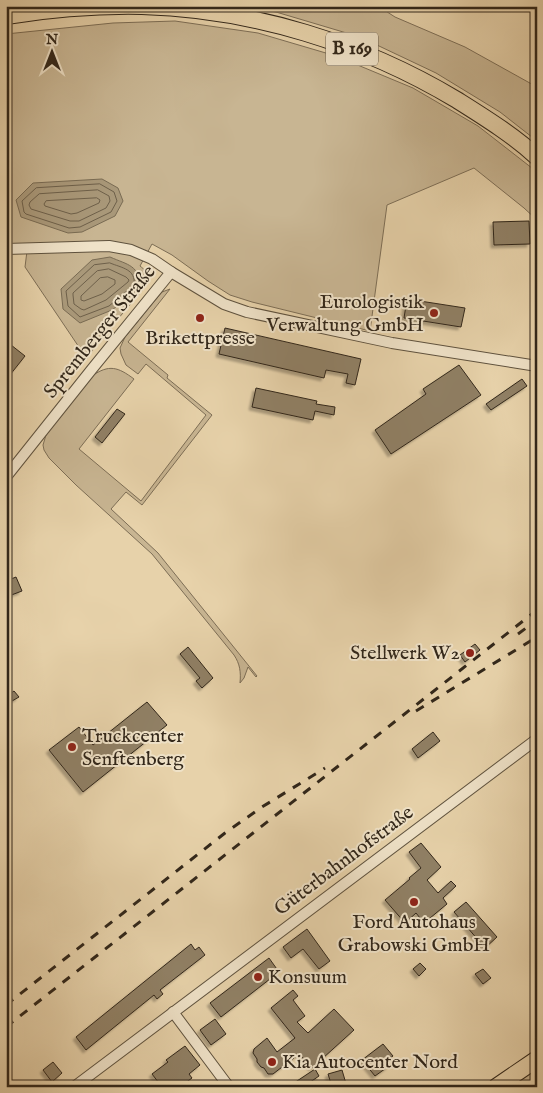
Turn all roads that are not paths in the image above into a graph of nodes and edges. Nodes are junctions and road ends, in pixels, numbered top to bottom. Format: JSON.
{"nodes":[{"id":1,"x":6,"y":16,"type":"edge"},
{"id":2,"x":537,"y":157,"type":"edge"},
{"id":3,"x":6,"y":249,"type":"edge"},
{"id":4,"x":171,"y":272,"type":"junction"},
{"id":5,"x":537,"y":366,"type":"edge"},
{"id":6,"x":6,"y":477,"type":"edge"},
{"id":7,"x":537,"y":739,"type":"edge"},
{"id":8,"x":173,"y":1012,"type":"junction"},
{"id":9,"x":537,"y":1059,"type":"edge"},
{"id":10,"x":74,"y":1087,"type":"edge"},
{"id":11,"x":229,"y":1087,"type":"edge"},
{"id":12,"x":496,"y":1087,"type":"edge"}],
"edges":[{"from":1,"to":2,"type":"highway","number":"B 169"},
{"from":3,"to":4,"type":"street"},
{"from":4,"to":5,"type":"street","name":"Spremberger Straße"},
{"from":4,"to":6,"type":"street","name":"Spremberger Straße"},
{"from":7,"to":8,"type":"street","name":"Güterbahnhofstraße"},
{"from":8,"to":10,"type":"street","name":"Güterbahnhofstraße"},
{"from":8,"to":11,"type":"street"},
{"from":9,"to":12,"type":"highway"}]}
